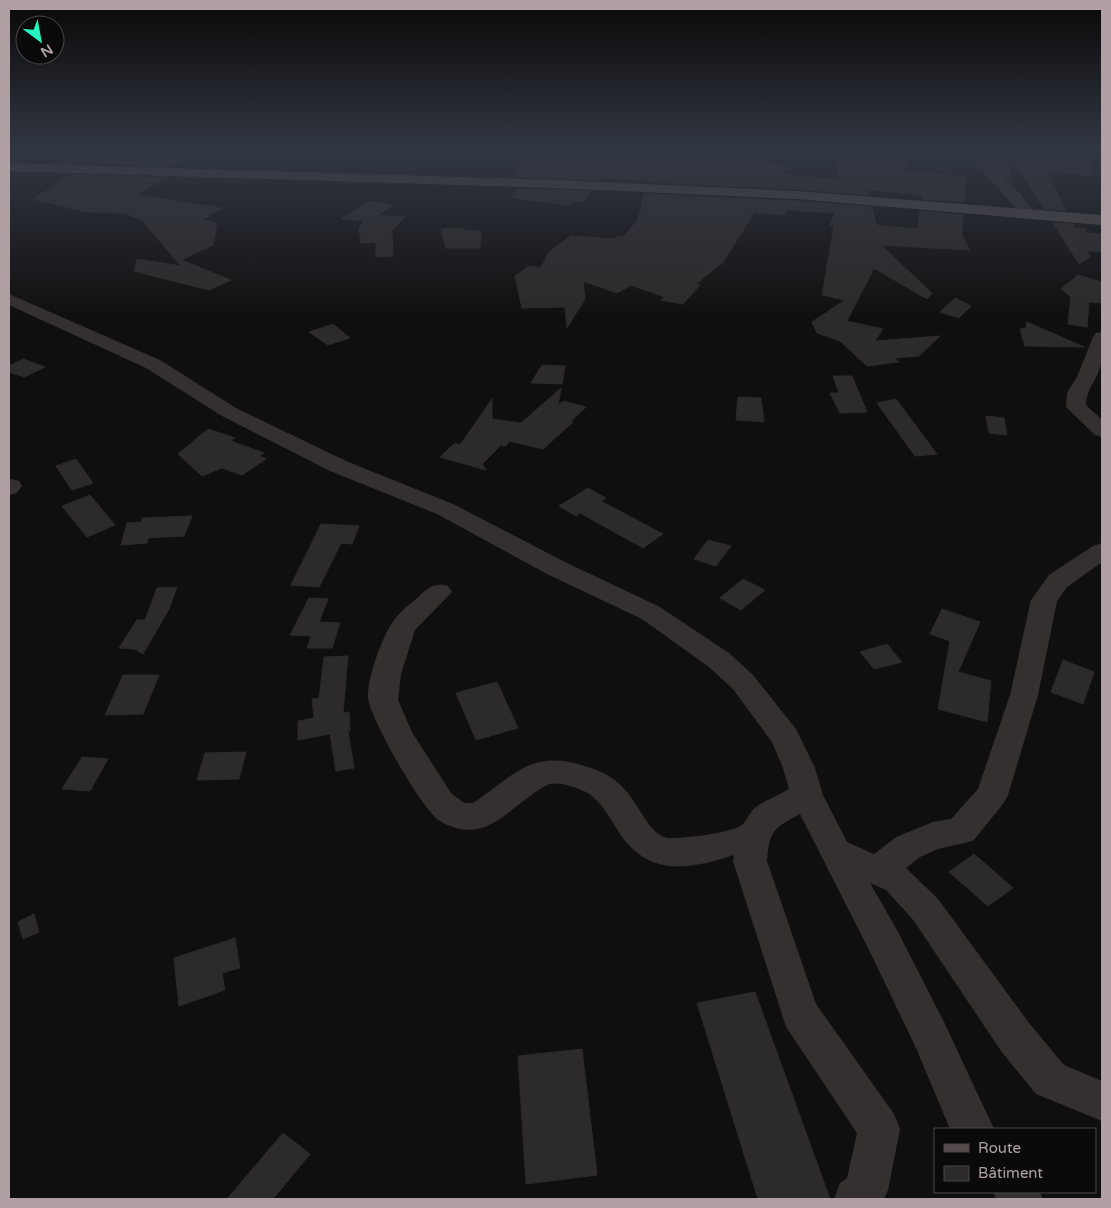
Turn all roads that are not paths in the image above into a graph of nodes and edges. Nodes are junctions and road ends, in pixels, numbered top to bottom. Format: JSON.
{"nodes":[{"id":1,"x":940,"y":206,"type":"edge"},
{"id":2,"x":1023,"y":206,"type":"edge"},
{"id":3,"x":1028,"y":214,"type":"junction"},
{"id":4,"x":1102,"y":220,"type":"edge"},
{"id":5,"x":9,"y":298,"type":"edge"},
{"id":6,"x":1102,"y":337,"type":"edge"},
{"id":7,"x":1102,"y":432,"type":"edge"},
{"id":8,"x":1102,"y":551,"type":"edge"},
{"id":9,"x":439,"y":592,"type":"dead end"},
{"id":10,"x":806,"y":795,"type":"junction"},
{"id":11,"x":753,"y":835,"type":"junction"},
{"id":12,"x":835,"y":852,"type":"junction"},
{"id":13,"x":879,"y":870,"type":"junction"},
{"id":14,"x":1102,"y":1101,"type":"edge"},
{"id":15,"x":972,"y":1128,"type":"edge"},
{"id":16,"x":856,"y":1199,"type":"edge"}],
"edges":[{"from":1,"to":3,"type":"main road"},
{"from":2,"to":3,"type":"street"},
{"from":3,"to":4,"type":"main road"},
{"from":5,"to":10,"type":"street"},
{"from":6,"to":7,"type":"street"},
{"from":8,"to":13,"type":"street"},
{"from":9,"to":11,"type":"street"},
{"from":10,"to":11,"type":"street"},
{"from":10,"to":12,"type":"street"},
{"from":11,"to":16,"type":"street"},
{"from":12,"to":13,"type":"street"},
{"from":12,"to":15,"type":"street"},
{"from":13,"to":14,"type":"street"}]}
